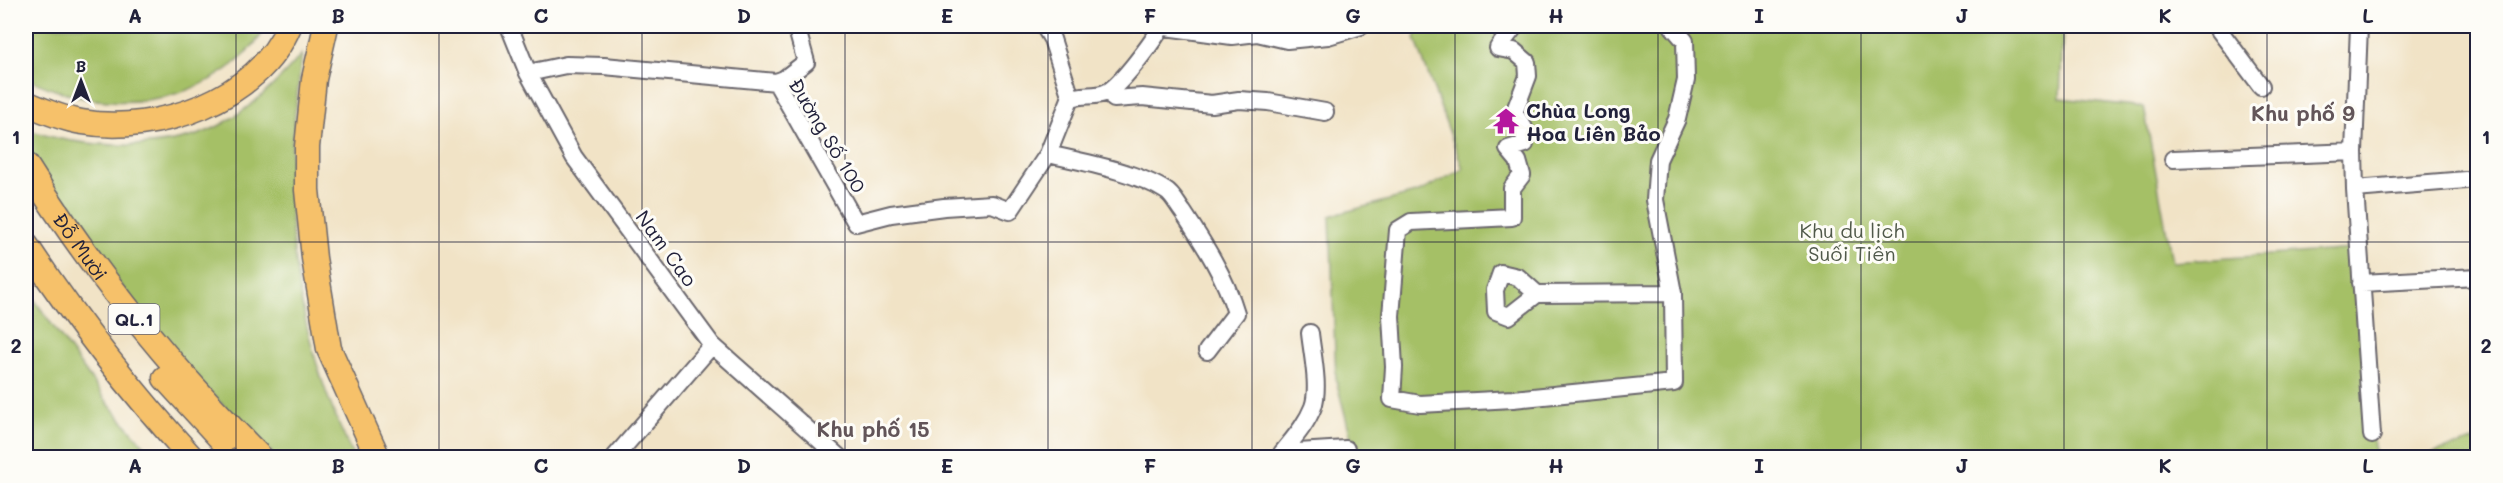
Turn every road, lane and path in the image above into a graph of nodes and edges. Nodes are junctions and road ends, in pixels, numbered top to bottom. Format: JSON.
{"nodes":[{"id":1,"x":289,"y":26,"type":"edge"},
{"id":2,"x":315,"y":26,"type":"edge"},
{"id":3,"x":326,"y":26,"type":"edge"},
{"id":4,"x":509,"y":26,"type":"edge"},
{"id":5,"x":796,"y":26,"type":"edge"},
{"id":6,"x":1044,"y":26,"type":"edge"},
{"id":7,"x":1158,"y":26,"type":"edge"},
{"id":8,"x":1361,"y":26,"type":"edge"},
{"id":9,"x":1515,"y":26,"type":"edge"},
{"id":10,"x":1672,"y":26,"type":"edge"},
{"id":11,"x":2216,"y":26,"type":"edge"},
{"id":12,"x":2359,"y":26,"type":"edge"},
{"id":13,"x":528,"y":73,"type":"junction"},
{"id":14,"x":776,"y":82,"type":"junction"},
{"id":15,"x":2261,"y":87,"type":"dead end"},
{"id":16,"x":1111,"y":96,"type":"junction"},
{"id":17,"x":1071,"y":98,"type":"junction"},
{"id":18,"x":26,"y":104,"type":"edge"},
{"id":19,"x":1325,"y":112,"type":"dead end"},
{"id":20,"x":2354,"y":152,"type":"junction"},
{"id":21,"x":1048,"y":154,"type":"junction"},
{"id":22,"x":2172,"y":159,"type":"dead end"},
{"id":23,"x":26,"y":165,"type":"edge"},
{"id":24,"x":2478,"y":179,"type":"edge"},
{"id":25,"x":2355,"y":189,"type":"junction"},
{"id":26,"x":26,"y":194,"type":"edge"},
{"id":27,"x":26,"y":245,"type":"edge"},
{"id":28,"x":26,"y":270,"type":"edge"},
{"id":29,"x":2478,"y":278,"type":"edge"},
{"id":30,"x":2361,"y":283,"type":"junction"},
{"id":31,"x":1673,"y":293,"type":"junction"},
{"id":32,"x":1537,"y":294,"type":"dead end"},
{"id":33,"x":1310,"y":333,"type":"dead end"},
{"id":34,"x":712,"y":345,"type":"junction"},
{"id":35,"x":1207,"y":351,"type":"dead end"},
{"id":36,"x":2372,"y":435,"type":"dead end"},
{"id":37,"x":1346,"y":449,"type":"dead end"},
{"id":38,"x":1281,"y":455,"type":"edge"},
{"id":39,"x":171,"y":458,"type":"edge"},
{"id":40,"x":192,"y":458,"type":"edge"},
{"id":41,"x":240,"y":458,"type":"edge"},
{"id":42,"x":261,"y":458,"type":"edge"},
{"id":43,"x":362,"y":458,"type":"edge"},
{"id":44,"x":378,"y":458,"type":"edge"},
{"id":45,"x":614,"y":458,"type":"edge"},
{"id":46,"x":840,"y":458,"type":"edge"}],
"edges":[{"from":1,"to":18,"type":"highway"},
{"from":2,"to":43,"type":"highway"},
{"from":3,"to":44,"type":"highway"},
{"from":4,"to":13,"type":"street","name":"Nam Cao"},
{"from":5,"to":14,"type":"street"},
{"from":6,"to":17,"type":"street"},
{"from":7,"to":8,"type":"street"},
{"from":7,"to":16,"type":"street"},
{"from":9,"to":31,"type":"street"},
{"from":10,"to":31,"type":"street"},
{"from":11,"to":15,"type":"street"},
{"from":12,"to":20,"type":"street"},
{"from":13,"to":14,"type":"street","name":"Đường Số 100"},
{"from":13,"to":34,"type":"street","name":"Nam Cao"},
{"from":14,"to":21,"type":"street","name":"Đường Số 100"},
{"from":16,"to":17,"type":"street"},
{"from":16,"to":19,"type":"street"},
{"from":17,"to":21,"type":"street"},
{"from":20,"to":22,"type":"street"},
{"from":20,"to":25,"type":"street"},
{"from":21,"to":35,"type":"street"},
{"from":23,"to":42,"type":"highway","name":"Đỗ Mười","number":"QL.1"},
{"from":24,"to":25,"type":"street"},
{"from":25,"to":30,"type":"street"},
{"from":26,"to":41,"type":"highway","name":"Đỗ Mười","number":"QL.1"},
{"from":27,"to":40,"type":"highway","number":"QL.1"},
{"from":28,"to":39,"type":"highway","number":"QL.1"},
{"from":29,"to":30,"type":"street"},
{"from":30,"to":36,"type":"street"},
{"from":31,"to":32,"type":"street"},
{"from":33,"to":38,"type":"street"},
{"from":34,"to":45,"type":"street"},
{"from":34,"to":46,"type":"street","name":"Nam Cao"},
{"from":37,"to":38,"type":"street"}]}
